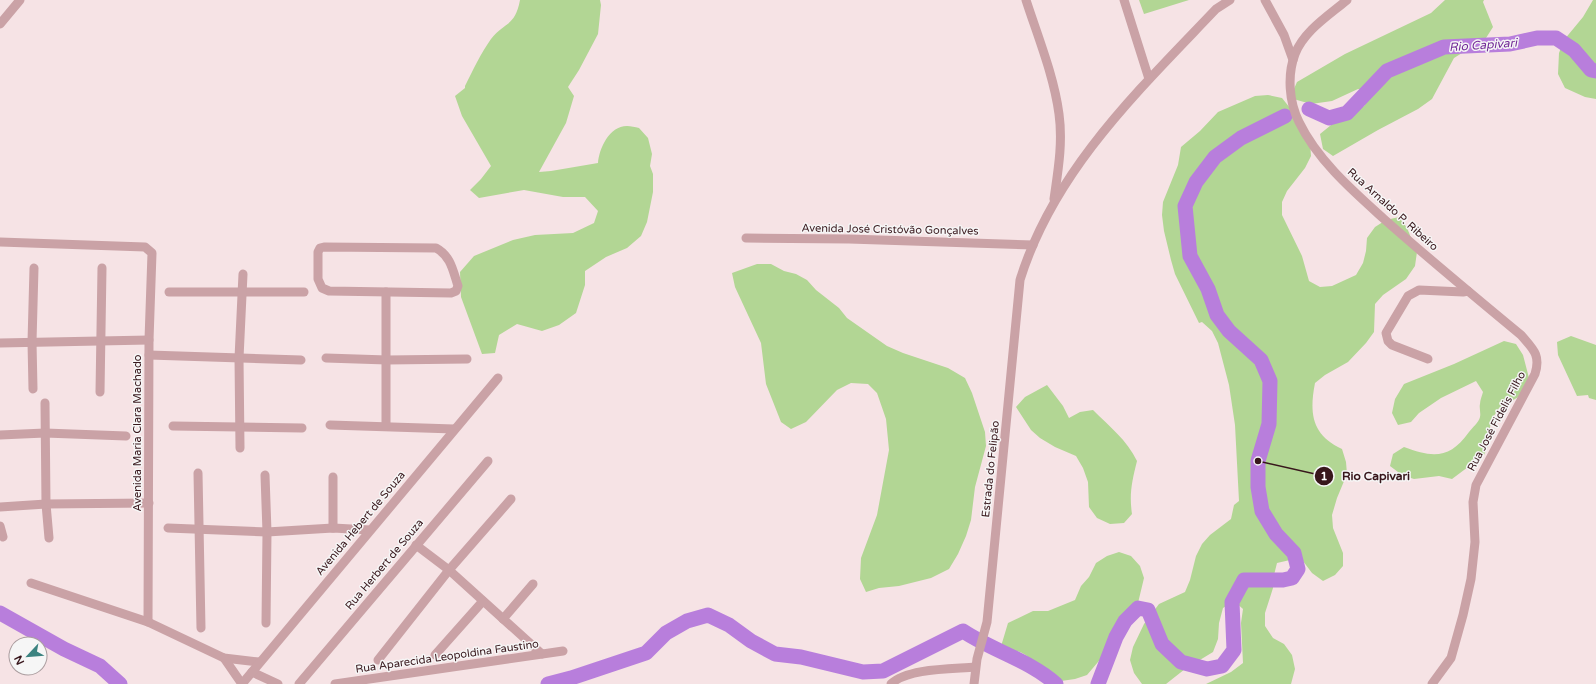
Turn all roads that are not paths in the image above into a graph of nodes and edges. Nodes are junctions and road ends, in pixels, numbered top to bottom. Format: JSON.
{"nodes":[{"id":1,"x":20,"y":0,"type":"edge"},
{"id":2,"x":1026,"y":0,"type":"edge"},
{"id":3,"x":1124,"y":0,"type":"edge"},
{"id":4,"x":1265,"y":0,"type":"edge"},
{"id":5,"x":1347,"y":0,"type":"edge"},
{"id":6,"x":1227,"y":1,"type":"edge"},
{"id":7,"x":0,"y":24,"type":"edge"},
{"id":8,"x":1294,"y":60,"type":"junction"},
{"id":9,"x":1149,"y":79,"type":"junction"},
{"id":10,"x":1054,"y":203,"type":"junction"},
{"id":11,"x":746,"y":238,"type":"dead end"},
{"id":12,"x":0,"y":242,"type":"edge"},
{"id":13,"x":1033,"y":245,"type":"junction"},
{"id":14,"x":34,"y":268,"type":"dead end"},
{"id":15,"x":102,"y":268,"type":"dead end"},
{"id":16,"x":243,"y":274,"type":"dead end"},
{"id":17,"x":1468,"y":290,"type":"junction"},
{"id":18,"x":242,"y":291,"type":"junction"},
{"id":19,"x":169,"y":292,"type":"dead end"},
{"id":20,"x":304,"y":292,"type":"dead end"},
{"id":21,"x":386,"y":292,"type":"junction"},
{"id":22,"x":1521,"y":335,"type":"joint"},
{"id":23,"x":149,"y":340,"type":"junction"},
{"id":24,"x":101,"y":341,"type":"junction"},
{"id":25,"x":32,"y":342,"type":"junction"},
{"id":26,"x":0,"y":343,"type":"edge"},
{"id":27,"x":150,"y":355,"type":"junction"},
{"id":28,"x":239,"y":358,"type":"junction"},
{"id":29,"x":326,"y":358,"type":"dead end"},
{"id":30,"x":467,"y":359,"type":"dead end"},
{"id":31,"x":1428,"y":359,"type":"dead end"},
{"id":32,"x":301,"y":360,"type":"dead end"},
{"id":33,"x":387,"y":360,"type":"junction"},
{"id":34,"x":498,"y":378,"type":"dead end"},
{"id":35,"x":33,"y":389,"type":"dead end"},
{"id":36,"x":100,"y":392,"type":"dead end"},
{"id":37,"x":45,"y":402,"type":"dead end"},
{"id":38,"x":330,"y":425,"type":"dead end"},
{"id":39,"x":173,"y":426,"type":"dead end"},
{"id":40,"x":386,"y":426,"type":"junction"},
{"id":41,"x":240,"y":428,"type":"junction"},
{"id":42,"x":302,"y":428,"type":"dead end"},
{"id":43,"x":454,"y":428,"type":"junction"},
{"id":44,"x":45,"y":433,"type":"junction"},
{"id":45,"x":0,"y":435,"type":"edge"},
{"id":46,"x":126,"y":436,"type":"dead end"},
{"id":47,"x":240,"y":448,"type":"dead end"},
{"id":48,"x":488,"y":461,"type":"dead end"},
{"id":49,"x":198,"y":473,"type":"dead end"},
{"id":50,"x":265,"y":475,"type":"dead end"},
{"id":51,"x":333,"y":477,"type":"dead end"},
{"id":52,"x":511,"y":499,"type":"dead end"},
{"id":53,"x":149,"y":503,"type":"junction"},
{"id":54,"x":46,"y":504,"type":"junction"},
{"id":55,"x":0,"y":507,"type":"edge"},
{"id":56,"x":0,"y":526,"type":"edge"},
{"id":57,"x":168,"y":528,"type":"dead end"},
{"id":58,"x":333,"y":528,"type":"junction"},
{"id":59,"x":200,"y":530,"type":"junction"},
{"id":60,"x":370,"y":530,"type":"junction"},
{"id":61,"x":267,"y":532,"type":"junction"},
{"id":62,"x":3,"y":537,"type":"dead end"},
{"id":63,"x":49,"y":538,"type":"dead end"},
{"id":64,"x":416,"y":545,"type":"junction"},
{"id":65,"x":450,"y":570,"type":"junction"},
{"id":66,"x":31,"y":583,"type":"dead end"},
{"id":67,"x":533,"y":584,"type":"dead end"},
{"id":68,"x":483,"y":601,"type":"junction"},
{"id":69,"x":503,"y":620,"type":"junction"},
{"id":70,"x":148,"y":622,"type":"junction"},
{"id":71,"x":266,"y":623,"type":"dead end"},
{"id":72,"x":201,"y":628,"type":"dead end"},
{"id":73,"x":563,"y":651,"type":"dead end"},
{"id":74,"x":542,"y":654,"type":"junction"},
{"id":75,"x":435,"y":655,"type":"dead end"},
{"id":76,"x":224,"y":658,"type":"junction"},
{"id":77,"x":378,"y":660,"type":"dead end"},
{"id":78,"x":259,"y":662,"type":"junction"},
{"id":79,"x":976,"y":663,"type":"junction"},
{"id":80,"x":252,"y":672,"type":"junction"},
{"id":81,"x":242,"y":684,"type":"edge"},
{"id":82,"x":278,"y":684,"type":"edge"},
{"id":83,"x":299,"y":684,"type":"edge"},
{"id":84,"x":335,"y":684,"type":"edge"},
{"id":85,"x":891,"y":684,"type":"edge"},
{"id":86,"x":974,"y":684,"type":"edge"},
{"id":87,"x":1432,"y":684,"type":"edge"}],
"edges":[{"from":1,"to":7,"type":"street"},
{"from":2,"to":10,"type":"street"},
{"from":3,"to":9,"type":"street"},
{"from":4,"to":8,"type":"street"},
{"from":5,"to":8,"type":"street","name":"Rua Arnaldo P. Ribeiro"},
{"from":6,"to":9,"type":"street"},
{"from":8,"to":17,"type":"street","name":"Rua Arnaldo P. Ribeiro"},
{"from":9,"to":10,"type":"street"},
{"from":10,"to":13,"type":"street","name":"Estrada do Felipão"},
{"from":11,"to":13,"type":"street","name":"Avenida José Cristóvão Gonçalves"},
{"from":12,"to":23,"type":"street","name":"Avenida Maria Clara Machado"},
{"from":13,"to":79,"type":"street","name":"Estrada do Felipão"},
{"from":14,"to":25,"type":"street"},
{"from":15,"to":24,"type":"street"},
{"from":16,"to":18,"type":"street"},
{"from":17,"to":22,"type":"street","name":"Rua Arnaldo P. Ribeiro"},
{"from":17,"to":31,"type":"street"},
{"from":18,"to":19,"type":"street"},
{"from":18,"to":20,"type":"street"},
{"from":18,"to":28,"type":"street"},
{"from":21,"to":21,"type":"street"},
{"from":21,"to":33,"type":"street"},
{"from":22,"to":87,"type":"street","name":"Rua José Fidelis Filho"},
{"from":23,"to":24,"type":"street"},
{"from":23,"to":27,"type":"street","name":"Avenida Maria Clara Machado"},
{"from":24,"to":25,"type":"street"},
{"from":24,"to":36,"type":"street"},
{"from":25,"to":26,"type":"street"},
{"from":25,"to":35,"type":"street"},
{"from":27,"to":28,"type":"street"},
{"from":27,"to":53,"type":"street","name":"Avenida Maria Clara Machado"},
{"from":28,"to":32,"type":"street"},
{"from":28,"to":41,"type":"street"},
{"from":29,"to":33,"type":"street"},
{"from":30,"to":33,"type":"street"},
{"from":33,"to":40,"type":"street"},
{"from":34,"to":43,"type":"street","name":"Avenida Hebert de Souza"},
{"from":37,"to":44,"type":"street"},
{"from":38,"to":40,"type":"street"},
{"from":39,"to":41,"type":"street"},
{"from":40,"to":43,"type":"street"},
{"from":41,"to":42,"type":"street"},
{"from":41,"to":47,"type":"street"},
{"from":43,"to":60,"type":"street","name":"Avenida Hebert de Souza"},
{"from":44,"to":45,"type":"street"},
{"from":44,"to":46,"type":"street"},
{"from":44,"to":54,"type":"street"},
{"from":48,"to":64,"type":"street","name":"Rua Herbert de Souza"},
{"from":49,"to":59,"type":"street"},
{"from":50,"to":61,"type":"street"},
{"from":51,"to":58,"type":"street"},
{"from":52,"to":65,"type":"street"},
{"from":53,"to":54,"type":"street"},
{"from":53,"to":70,"type":"street","name":"Avenida Maria Clara Machado"},
{"from":54,"to":55,"type":"street"},
{"from":54,"to":63,"type":"street"},
{"from":56,"to":62,"type":"street"},
{"from":57,"to":59,"type":"street"},
{"from":58,"to":60,"type":"street"},
{"from":58,"to":61,"type":"street"},
{"from":59,"to":61,"type":"street"},
{"from":59,"to":72,"type":"street"},
{"from":60,"to":78,"type":"street","name":"Avenida Hebert de Souza"},
{"from":61,"to":71,"type":"street"},
{"from":64,"to":65,"type":"street"},
{"from":64,"to":83,"type":"street","name":"Rua Herbert de Souza"},
{"from":65,"to":68,"type":"street"},
{"from":65,"to":77,"type":"street"},
{"from":66,"to":70,"type":"street"},
{"from":67,"to":69,"type":"street"},
{"from":68,"to":69,"type":"street"},
{"from":68,"to":75,"type":"street"},
{"from":69,"to":74,"type":"street"},
{"from":70,"to":76,"type":"street"},
{"from":73,"to":74,"type":"street","name":"Rua Aparecida Leopoldina Faustino"},
{"from":74,"to":84,"type":"street","name":"Rua Aparecida Leopoldina Faustino"},
{"from":76,"to":78,"type":"street"},
{"from":76,"to":81,"type":"street"},
{"from":78,"to":80,"type":"street","name":"Avenida Hebert de Souza"},
{"from":79,"to":85,"type":"street"},
{"from":79,"to":86,"type":"street","name":"Estrada do Felipão"},
{"from":80,"to":81,"type":"street","name":"Avenida Hebert de Souza"},
{"from":80,"to":82,"type":"street"}]}
